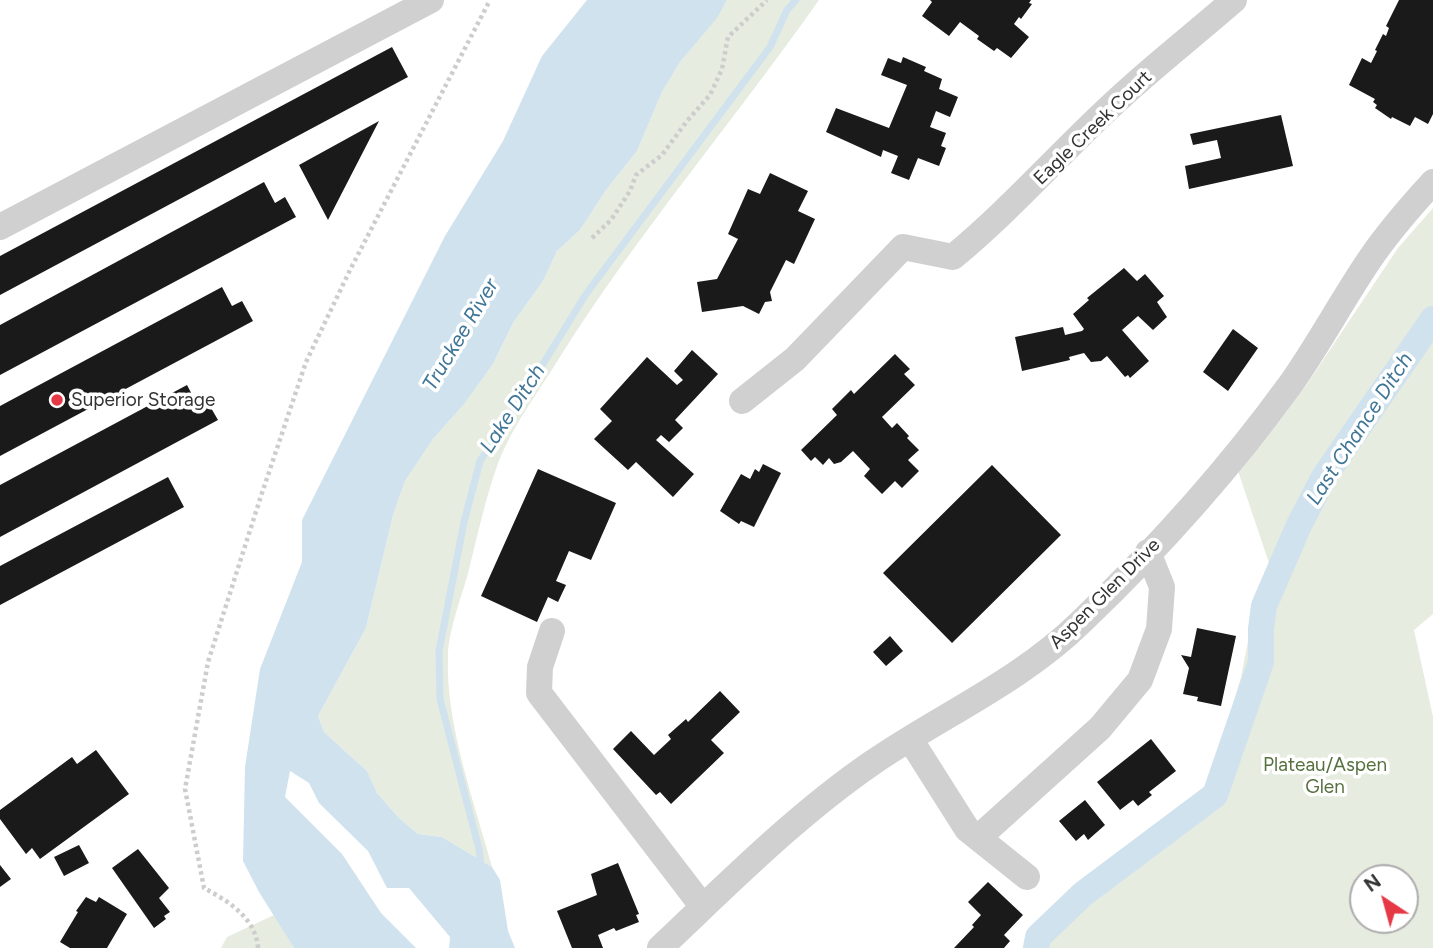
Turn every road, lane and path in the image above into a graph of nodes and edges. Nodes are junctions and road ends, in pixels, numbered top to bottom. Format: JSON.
{"nodes":[{"id":1,"x":431,"y":0,"type":"edge"},
{"id":2,"x":490,"y":0,"type":"edge"},
{"id":3,"x":767,"y":0,"type":"edge"},
{"id":4,"x":1234,"y":0,"type":"edge"},
{"id":5,"x":1433,"y":182,"type":"edge"},
{"id":6,"x":0,"y":227,"type":"edge"},
{"id":7,"x":592,"y":238,"type":"dead end"},
{"id":8,"x":742,"y":401,"type":"dead end"},
{"id":9,"x":1148,"y":552,"type":"junction"},
{"id":10,"x":552,"y":631,"type":"dead end"},
{"id":11,"x":910,"y":739,"type":"junction"},
{"id":12,"x":978,"y":838,"type":"junction"},
{"id":13,"x":1027,"y":877,"type":"dead end"},
{"id":14,"x":703,"y":907,"type":"junction"},
{"id":15,"x":258,"y":948,"type":"edge"},
{"id":16,"x":660,"y":948,"type":"edge"}],
"edges":[{"from":1,"to":6,"type":"street"},
{"from":2,"to":15,"type":"path"},
{"from":3,"to":7,"type":"path"},
{"from":4,"to":8,"type":"street","name":"Eagle Creek Court"},
{"from":5,"to":9,"type":"street","name":"Aspen Glen Drive"},
{"from":9,"to":11,"type":"street","name":"Aspen Glen Drive"},
{"from":9,"to":12,"type":"street"},
{"from":10,"to":14,"type":"street"},
{"from":11,"to":12,"type":"street"},
{"from":11,"to":14,"type":"street","name":"Aspen Glen Drive"},
{"from":12,"to":13,"type":"street"},
{"from":14,"to":16,"type":"street","name":"Aspen Glen Drive"}]}
